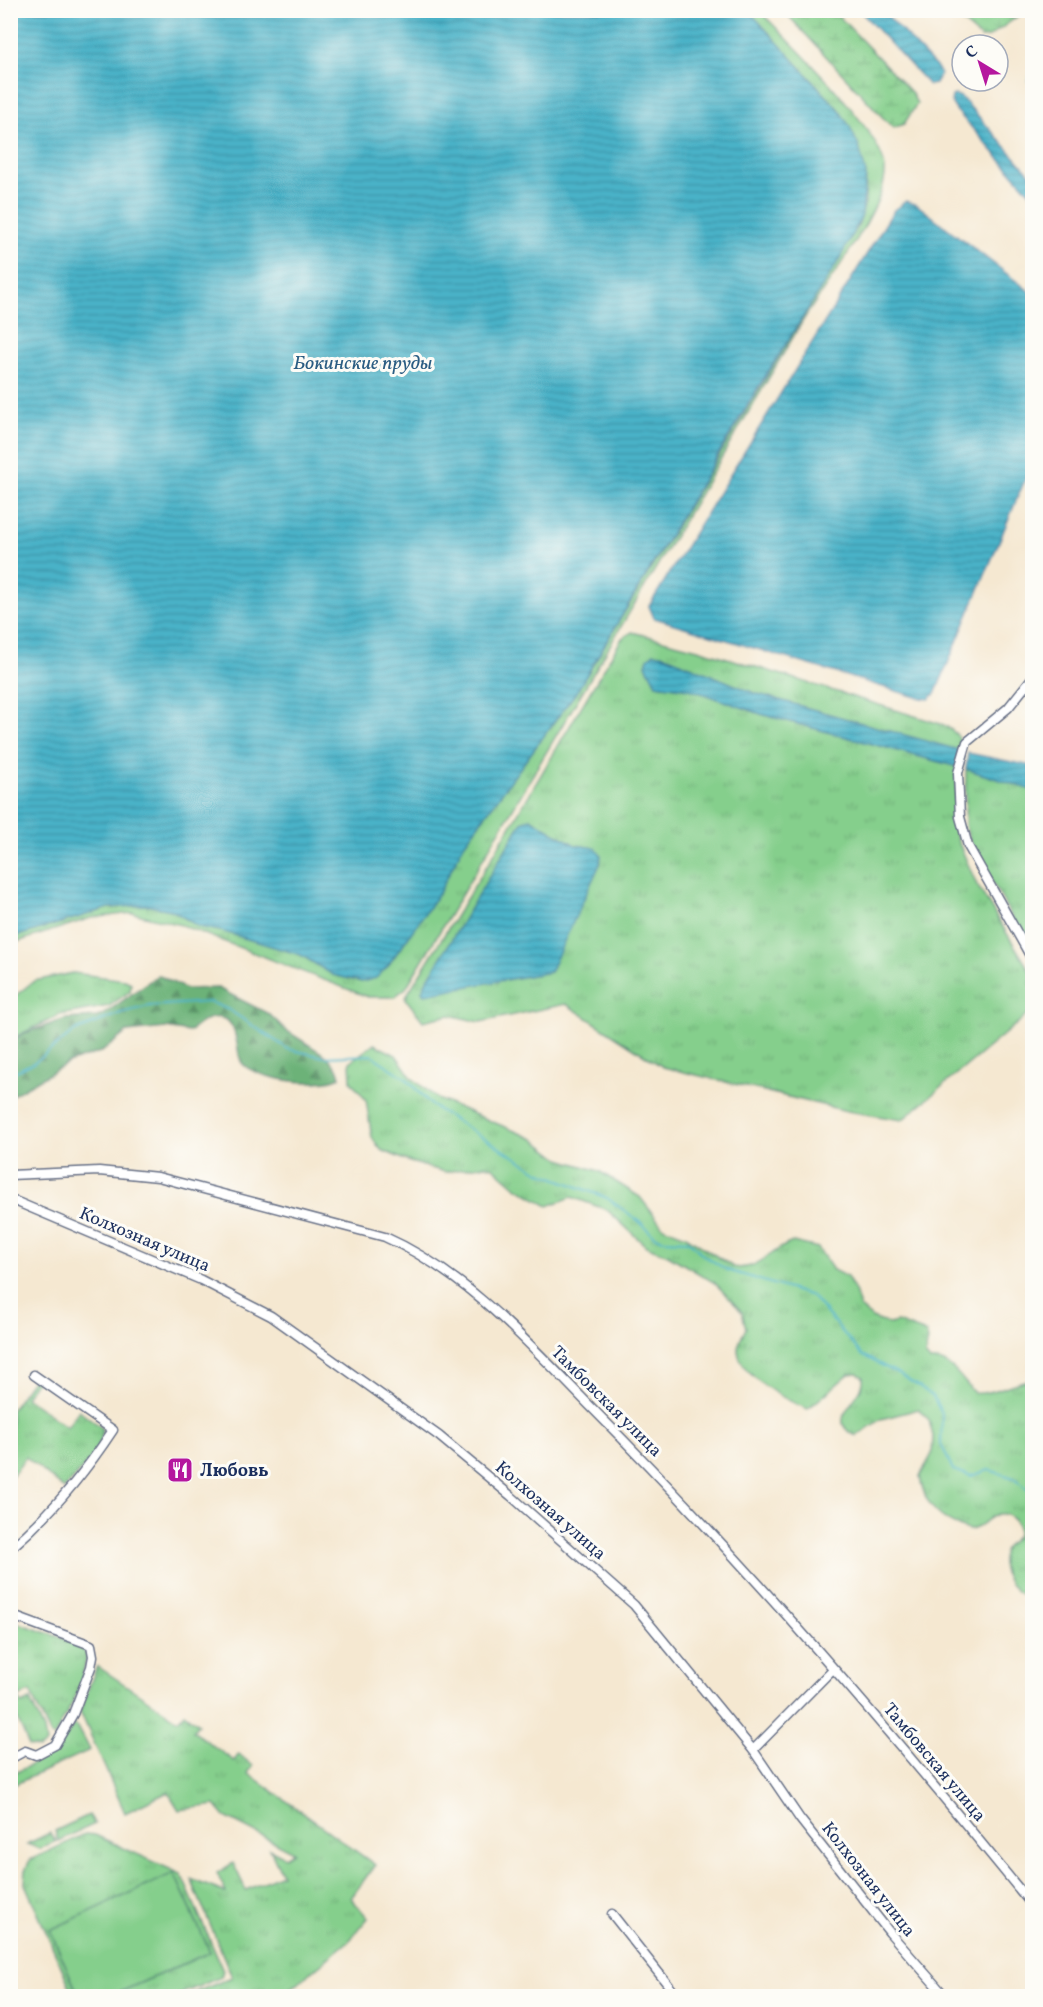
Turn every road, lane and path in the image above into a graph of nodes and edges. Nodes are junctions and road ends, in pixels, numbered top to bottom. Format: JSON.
{"nodes":[{"id":1,"x":1032,"y":678,"type":"edge"},
{"id":2,"x":1032,"y":959,"type":"edge"},
{"id":3,"x":10,"y":1175,"type":"edge"},
{"id":4,"x":10,"y":1199,"type":"edge"},
{"id":5,"x":34,"y":1375,"type":"dead end"},
{"id":6,"x":10,"y":1549,"type":"edge"},
{"id":7,"x":10,"y":1615,"type":"edge"},
{"id":8,"x":833,"y":1669,"type":"junction"},
{"id":9,"x":753,"y":1750,"type":"junction"},
{"id":10,"x":10,"y":1758,"type":"edge"},
{"id":11,"x":1032,"y":1905,"type":"edge"},
{"id":12,"x":612,"y":1914,"type":"dead end"},
{"id":13,"x":677,"y":1996,"type":"edge"},
{"id":14,"x":945,"y":1996,"type":"edge"}],
"edges":[{"from":1,"to":2,"type":"street"},
{"from":3,"to":8,"type":"street","name":"Тамбовская улица"},
{"from":4,"to":9,"type":"street","name":"Колхозная улица"},
{"from":5,"to":6,"type":"street"},
{"from":7,"to":10,"type":"street"},
{"from":8,"to":9,"type":"street"},
{"from":8,"to":11,"type":"street","name":"Тамбовская улица"},
{"from":9,"to":14,"type":"street","name":"Колхозная улица"},
{"from":12,"to":13,"type":"street"}]}
